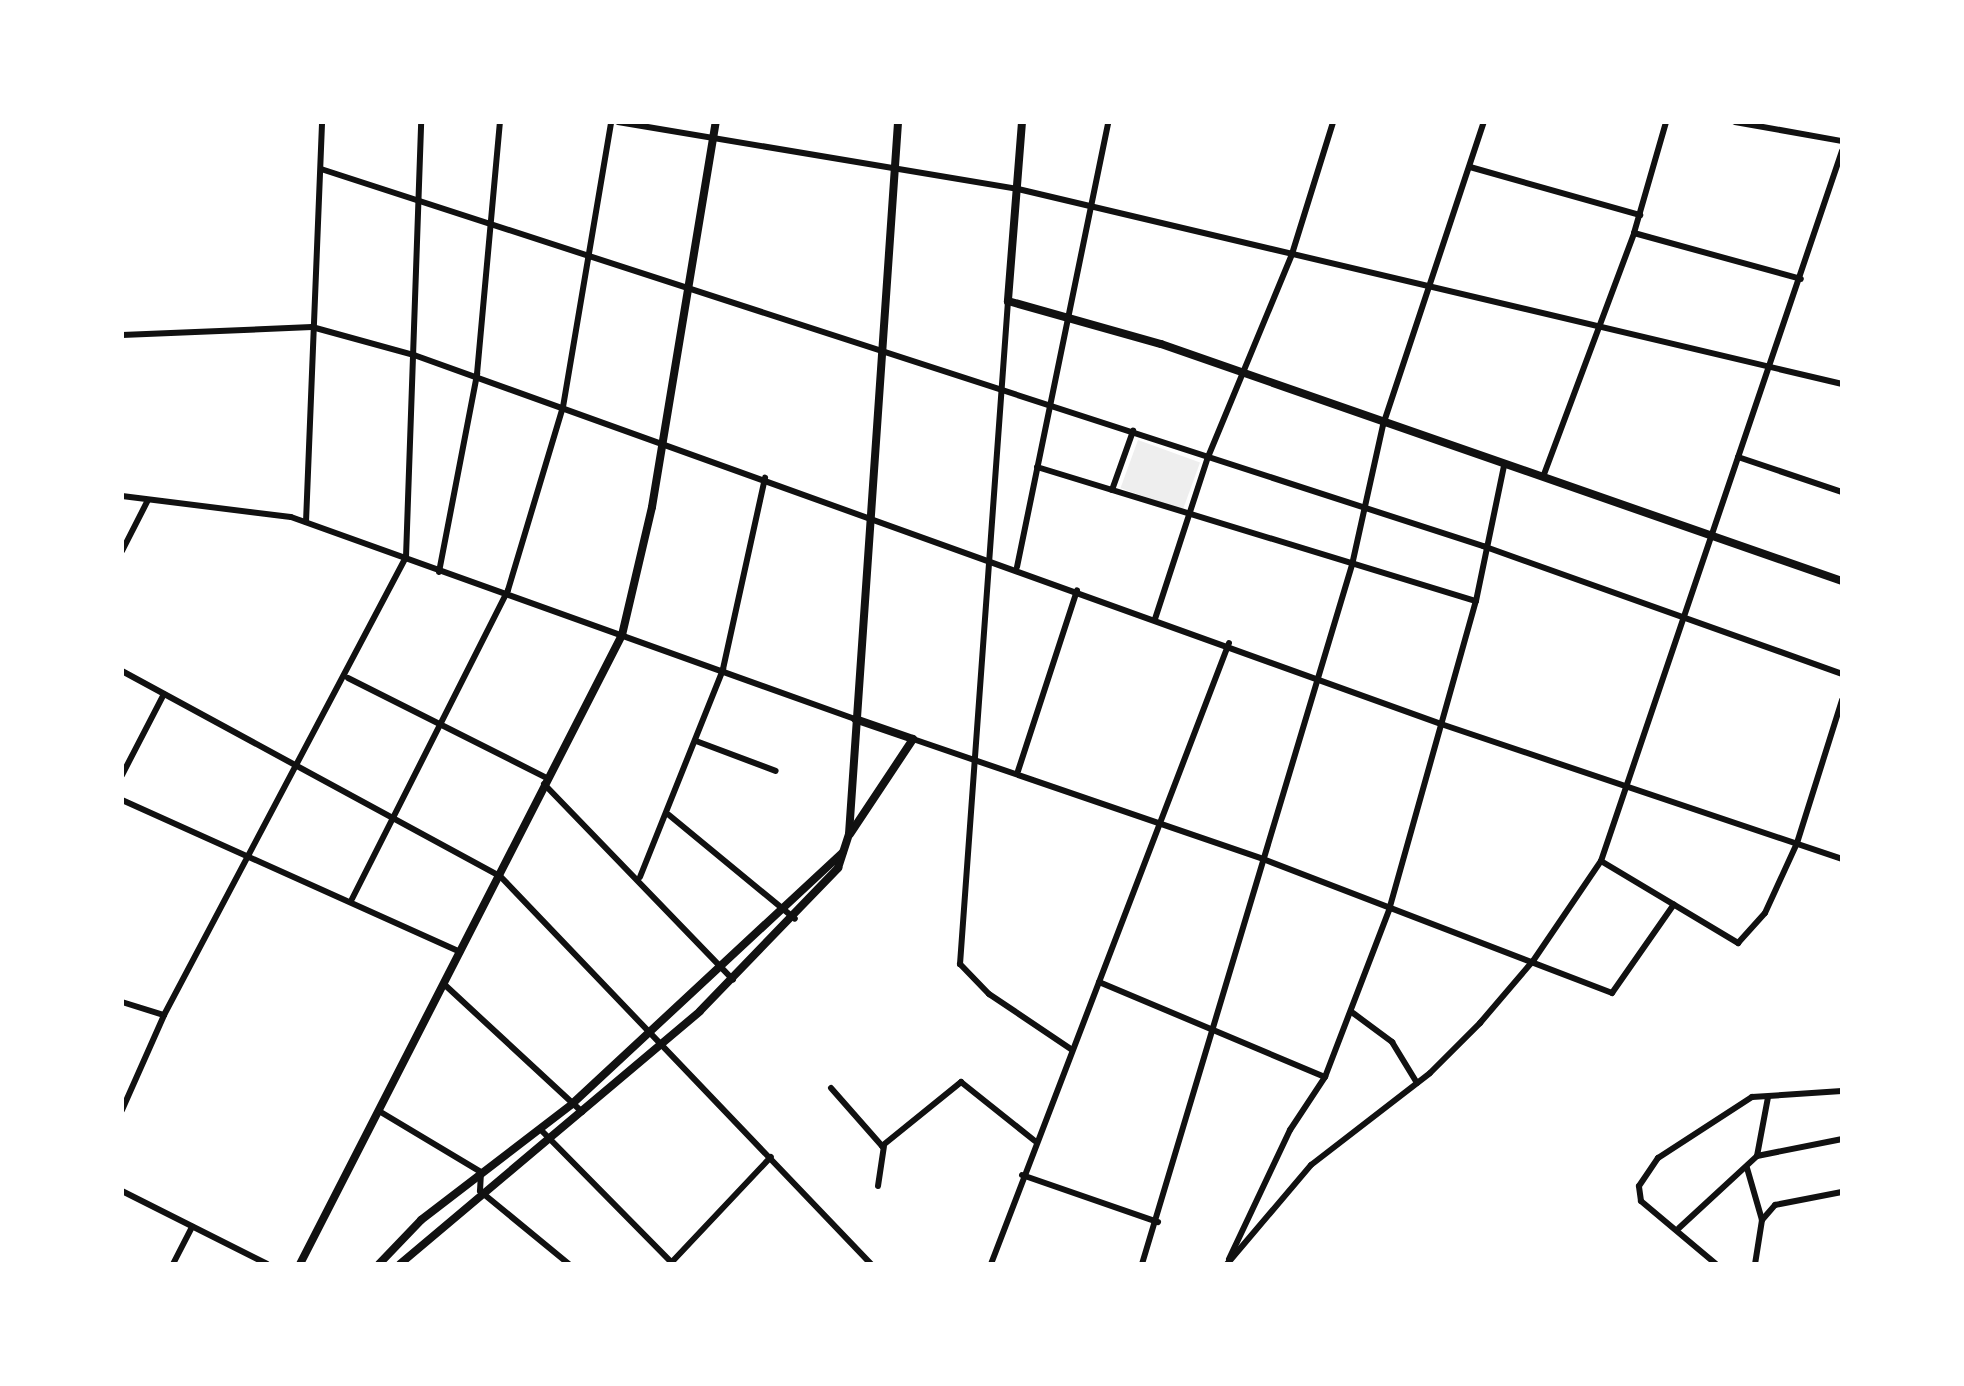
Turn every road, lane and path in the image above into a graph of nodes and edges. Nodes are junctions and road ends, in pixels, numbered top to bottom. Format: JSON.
{"nodes":[{"id":1,"x":322,"y":122,"type":"edge"},
{"id":2,"x":421,"y":122,"type":"edge"},
{"id":3,"x":500,"y":122,"type":"edge"},
{"id":4,"x":611,"y":122,"type":"edge"},
{"id":5,"x":618,"y":122,"type":"edge"},
{"id":6,"x":716,"y":122,"type":"edge"},
{"id":7,"x":898,"y":122,"type":"edge"},
{"id":8,"x":1022,"y":122,"type":"edge"},
{"id":9,"x":1108,"y":122,"type":"edge"},
{"id":10,"x":1333,"y":122,"type":"edge"},
{"id":11,"x":1484,"y":122,"type":"edge"},
{"id":12,"x":1666,"y":122,"type":"edge"},
{"id":13,"x":1735,"y":122,"type":"edge"},
{"id":14,"x":713,"y":139,"type":"junction"},
{"id":15,"x":1842,"y":141,"type":"edge"},
{"id":16,"x":1842,"y":151,"type":"edge"},
{"id":17,"x":1470,"y":167,"type":"junction"},
{"id":18,"x":321,"y":169,"type":"junction"},
{"id":19,"x":893,"y":170,"type":"junction"},
{"id":20,"x":1018,"y":189,"type":"junction"},
{"id":21,"x":424,"y":205,"type":"junction"},
{"id":22,"x":1094,"y":205,"type":"junction"},
{"id":23,"x":1640,"y":215,"type":"junction"},
{"id":24,"x":493,"y":226,"type":"junction"},
{"id":25,"x":1634,"y":233,"type":"junction"},
{"id":26,"x":1292,"y":254,"type":"junction"},
{"id":27,"x":588,"y":259,"type":"junction"},
{"id":28,"x":1801,"y":279,"type":"junction"},
{"id":29,"x":1433,"y":288,"type":"junction"},
{"id":30,"x":687,"y":289,"type":"junction"},
{"id":31,"x":1008,"y":301,"type":"junction"},
{"id":32,"x":1067,"y":318,"type":"junction"},
{"id":33,"x":312,"y":327,"type":"junction"},
{"id":34,"x":1598,"y":330,"type":"junction"},
{"id":35,"x":122,"y":335,"type":"edge"},
{"id":36,"x":882,"y":352,"type":"junction"},
{"id":37,"x":414,"y":355,"type":"junction"},
{"id":38,"x":1770,"y":367,"type":"junction"},
{"id":39,"x":1240,"y":371,"type":"junction"},
{"id":40,"x":477,"y":374,"type":"junction"},
{"id":41,"x":1842,"y":384,"type":"edge"},
{"id":42,"x":1000,"y":392,"type":"junction"},
{"id":43,"x":1052,"y":405,"type":"junction"},
{"id":44,"x":563,"y":407,"type":"junction"},
{"id":45,"x":1383,"y":425,"type":"junction"},
{"id":46,"x":1133,"y":431,"type":"junction"},
{"id":47,"x":661,"y":441,"type":"junction"},
{"id":48,"x":1208,"y":457,"type":"junction"},
{"id":49,"x":1738,"y":457,"type":"junction"},
{"id":50,"x":1504,"y":466,"type":"junction"},
{"id":51,"x":1037,"y":467,"type":"junction"},
{"id":52,"x":765,"y":478,"type":"junction"},
{"id":53,"x":1542,"y":480,"type":"junction"},
{"id":54,"x":1112,"y":490,"type":"junction"},
{"id":55,"x":1842,"y":492,"type":"edge"},
{"id":56,"x":122,"y":496,"type":"edge"},
{"id":57,"x":148,"y":500,"type":"junction"},
{"id":58,"x":1362,"y":508,"type":"junction"},
{"id":59,"x":869,"y":518,"type":"junction"},
{"id":60,"x":1191,"y":518,"type":"junction"},
{"id":61,"x":306,"y":522,"type":"junction"},
{"id":62,"x":1708,"y":536,"type":"junction"},
{"id":63,"x":1483,"y":546,"type":"junction"},
{"id":64,"x":122,"y":551,"type":"edge"},
{"id":65,"x":406,"y":557,"type":"junction"},
{"id":66,"x":992,"y":560,"type":"junction"},
{"id":67,"x":1352,"y":565,"type":"junction"},
{"id":68,"x":1017,"y":567,"type":"junction"},
{"id":69,"x":439,"y":572,"type":"junction"},
{"id":70,"x":1842,"y":581,"type":"edge"},
{"id":71,"x":508,"y":590,"type":"junction"},
{"id":72,"x":1077,"y":590,"type":"junction"},
{"id":73,"x":1476,"y":601,"type":"junction"},
{"id":74,"x":1155,"y":619,"type":"junction"},
{"id":75,"x":1681,"y":619,"type":"junction"},
{"id":76,"x":622,"y":635,"type":"junction"},
{"id":77,"x":1229,"y":643,"type":"junction"},
{"id":78,"x":723,"y":669,"type":"junction"},
{"id":79,"x":122,"y":671,"type":"edge"},
{"id":80,"x":1842,"y":674,"type":"edge"},
{"id":81,"x":348,"y":678,"type":"junction"},
{"id":82,"x":1318,"y":678,"type":"junction"},
{"id":83,"x":164,"y":694,"type":"junction"},
{"id":84,"x":1842,"y":700,"type":"edge"},
{"id":85,"x":855,"y":719,"type":"junction"},
{"id":86,"x":442,"y":721,"type":"junction"},
{"id":87,"x":1441,"y":724,"type":"junction"},
{"id":88,"x":913,"y":739,"type":"junction"},
{"id":89,"x":696,"y":741,"type":"junction"},
{"id":90,"x":975,"y":760,"type":"junction"},
{"id":91,"x":302,"y":763,"type":"junction"},
{"id":92,"x":776,"y":771,"type":"dead end"},
{"id":93,"x":1018,"y":771,"type":"junction"},
{"id":94,"x":122,"y":775,"type":"edge"},
{"id":95,"x":544,"y":780,"type":"junction"},
{"id":96,"x":1624,"y":786,"type":"junction"},
{"id":97,"x":122,"y":800,"type":"edge"},
{"id":98,"x":669,"y":815,"type":"junction"},
{"id":99,"x":393,"y":816,"type":"junction"},
{"id":100,"x":1159,"y":822,"type":"junction"},
{"id":101,"x":849,"y":834,"type":"junction"},
{"id":102,"x":1797,"y":843,"type":"junction"},
{"id":103,"x":843,"y":853,"type":"junction"},
{"id":104,"x":247,"y":857,"type":"junction"},
{"id":105,"x":1263,"y":859,"type":"junction"},
{"id":106,"x":1842,"y":859,"type":"edge"},
{"id":107,"x":1601,"y":861,"type":"junction"},
{"id":108,"x":500,"y":876,"type":"junction"},
{"id":109,"x":640,"y":877,"type":"junction"},
{"id":110,"x":352,"y":899,"type":"junction"},
{"id":111,"x":1674,"y":904,"type":"junction"},
{"id":112,"x":785,"y":907,"type":"junction"},
{"id":113,"x":1389,"y":910,"type":"junction"},
{"id":114,"x":795,"y":919,"type":"junction"},
{"id":115,"x":460,"y":952,"type":"junction"},
{"id":116,"x":1533,"y":961,"type":"junction"},
{"id":117,"x":722,"y":968,"type":"junction"},
{"id":118,"x":733,"y":980,"type":"junction"},
{"id":119,"x":1099,"y":982,"type":"junction"},
{"id":120,"x":445,"y":985,"type":"junction"},
{"id":121,"x":122,"y":1002,"type":"edge"},
{"id":122,"x":1353,"y":1013,"type":"junction"},
{"id":123,"x":164,"y":1015,"type":"junction"},
{"id":124,"x":1216,"y":1028,"type":"junction"},
{"id":125,"x":653,"y":1030,"type":"junction"},
{"id":126,"x":663,"y":1042,"type":"junction"},
{"id":127,"x":1071,"y":1049,"type":"junction"},
{"id":128,"x":1325,"y":1077,"type":"junction"},
{"id":129,"x":1417,"y":1083,"type":"junction"},
{"id":130,"x":831,"y":1088,"type":"dead end"},
{"id":131,"x":1842,"y":1091,"type":"edge"},
{"id":132,"x":1768,"y":1097,"type":"junction"},
{"id":133,"x":572,"y":1104,"type":"junction"},
{"id":134,"x":122,"y":1110,"type":"edge"},
{"id":135,"x":379,"y":1111,"type":"junction"},
{"id":136,"x":582,"y":1112,"type":"junction"},
{"id":137,"x":540,"y":1129,"type":"junction"},
{"id":138,"x":1842,"y":1139,"type":"edge"},
{"id":139,"x":550,"y":1141,"type":"junction"},
{"id":140,"x":1035,"y":1141,"type":"junction"},
{"id":141,"x":884,"y":1146,"type":"junction"},
{"id":142,"x":1757,"y":1156,"type":"junction"},
{"id":143,"x":771,"y":1157,"type":"junction"},
{"id":144,"x":1747,"y":1168,"type":"junction"},
{"id":145,"x":481,"y":1172,"type":"junction"},
{"id":146,"x":1022,"y":1175,"type":"junction"},
{"id":147,"x":878,"y":1186,"type":"dead end"},
{"id":148,"x":122,"y":1191,"type":"edge"},
{"id":149,"x":480,"y":1191,"type":"junction"},
{"id":150,"x":1842,"y":1192,"type":"edge"},
{"id":151,"x":1762,"y":1220,"type":"junction"},
{"id":152,"x":1158,"y":1222,"type":"junction"},
{"id":153,"x":192,"y":1227,"type":"junction"},
{"id":154,"x":1679,"y":1228,"type":"junction"},
{"id":155,"x":671,"y":1263,"type":"edge"},
{"id":156,"x":173,"y":1264,"type":"edge"},
{"id":157,"x":267,"y":1264,"type":"edge"},
{"id":158,"x":300,"y":1264,"type":"edge"},
{"id":159,"x":379,"y":1264,"type":"edge"},
{"id":160,"x":400,"y":1264,"type":"edge"},
{"id":161,"x":569,"y":1264,"type":"edge"},
{"id":162,"x":871,"y":1264,"type":"edge"},
{"id":163,"x":991,"y":1264,"type":"edge"},
{"id":164,"x":1142,"y":1264,"type":"edge"},
{"id":165,"x":1227,"y":1264,"type":"edge"},
{"id":166,"x":1716,"y":1264,"type":"edge"},
{"id":167,"x":1755,"y":1264,"type":"edge"}],
"edges":[{"from":1,"to":18,"type":"street"},
{"from":2,"to":21,"type":"street"},
{"from":3,"to":24,"type":"street"},
{"from":4,"to":27,"type":"street"},
{"from":5,"to":14,"type":"street"},
{"from":6,"to":14,"type":"street"},
{"from":7,"to":19,"type":"street"},
{"from":8,"to":20,"type":"street"},
{"from":9,"to":22,"type":"street"},
{"from":10,"to":26,"type":"street"},
{"from":11,"to":17,"type":"street"},
{"from":12,"to":23,"type":"street"},
{"from":13,"to":15,"type":"street"},
{"from":14,"to":19,"type":"street"},
{"from":14,"to":30,"type":"street"},
{"from":16,"to":28,"type":"street"},
{"from":17,"to":23,"type":"street"},
{"from":17,"to":29,"type":"street"},
{"from":18,"to":21,"type":"street"},
{"from":18,"to":33,"type":"street"},
{"from":19,"to":20,"type":"street"},
{"from":19,"to":36,"type":"street"},
{"from":20,"to":22,"type":"street"},
{"from":20,"to":31,"type":"street"},
{"from":21,"to":24,"type":"street"},
{"from":21,"to":37,"type":"street"},
{"from":22,"to":26,"type":"street"},
{"from":22,"to":32,"type":"street"},
{"from":23,"to":25,"type":"street"},
{"from":24,"to":27,"type":"street"},
{"from":24,"to":40,"type":"street"},
{"from":25,"to":28,"type":"street"},
{"from":25,"to":34,"type":"street"},
{"from":26,"to":29,"type":"street"},
{"from":26,"to":39,"type":"street"},
{"from":27,"to":30,"type":"street"},
{"from":27,"to":44,"type":"street"},
{"from":28,"to":38,"type":"street"},
{"from":29,"to":34,"type":"street"},
{"from":29,"to":45,"type":"street"},
{"from":30,"to":36,"type":"street"},
{"from":30,"to":47,"type":"street"},
{"from":31,"to":32,"type":"street"},
{"from":31,"to":42,"type":"street"},
{"from":32,"to":39,"type":"street"},
{"from":32,"to":43,"type":"street"},
{"from":33,"to":35,"type":"street"},
{"from":33,"to":37,"type":"street"},
{"from":33,"to":61,"type":"street"},
{"from":34,"to":38,"type":"street"},
{"from":34,"to":53,"type":"street"},
{"from":36,"to":42,"type":"street"},
{"from":36,"to":59,"type":"street"},
{"from":37,"to":40,"type":"street"},
{"from":37,"to":65,"type":"street"},
{"from":38,"to":41,"type":"street"},
{"from":38,"to":49,"type":"street"},
{"from":39,"to":45,"type":"street"},
{"from":39,"to":48,"type":"street"},
{"from":40,"to":44,"type":"street"},
{"from":40,"to":69,"type":"street"},
{"from":42,"to":43,"type":"street"},
{"from":42,"to":66,"type":"street"},
{"from":43,"to":46,"type":"street"},
{"from":43,"to":51,"type":"street"},
{"from":44,"to":47,"type":"street"},
{"from":44,"to":71,"type":"street"},
{"from":45,"to":50,"type":"street"},
{"from":45,"to":58,"type":"street"},
{"from":46,"to":48,"type":"street"},
{"from":46,"to":54,"type":"street"},
{"from":47,"to":52,"type":"street"},
{"from":47,"to":76,"type":"street"},
{"from":48,"to":58,"type":"street"},
{"from":48,"to":60,"type":"street"},
{"from":49,"to":55,"type":"street"},
{"from":49,"to":62,"type":"street"},
{"from":50,"to":53,"type":"street"},
{"from":50,"to":63,"type":"street"},
{"from":51,"to":54,"type":"street"},
{"from":51,"to":68,"type":"street"},
{"from":52,"to":59,"type":"street"},
{"from":52,"to":78,"type":"street"},
{"from":53,"to":62,"type":"street"},
{"from":54,"to":60,"type":"street"},
{"from":56,"to":57,"type":"street"},
{"from":57,"to":61,"type":"street"},
{"from":57,"to":64,"type":"street"},
{"from":58,"to":63,"type":"street"},
{"from":58,"to":67,"type":"street"},
{"from":59,"to":66,"type":"street"},
{"from":59,"to":85,"type":"street"},
{"from":60,"to":67,"type":"street"},
{"from":60,"to":74,"type":"street"},
{"from":61,"to":65,"type":"street"},
{"from":62,"to":70,"type":"street"},
{"from":62,"to":75,"type":"street"},
{"from":63,"to":73,"type":"street"},
{"from":63,"to":75,"type":"street"},
{"from":65,"to":69,"type":"street"},
{"from":65,"to":81,"type":"street"},
{"from":66,"to":68,"type":"street"},
{"from":66,"to":90,"type":"street"},
{"from":67,"to":73,"type":"street"},
{"from":67,"to":82,"type":"street"},
{"from":68,"to":72,"type":"street"},
{"from":69,"to":71,"type":"street"},
{"from":71,"to":76,"type":"street"},
{"from":71,"to":86,"type":"street"},
{"from":72,"to":74,"type":"street"},
{"from":72,"to":93,"type":"street"},
{"from":73,"to":87,"type":"street"},
{"from":74,"to":77,"type":"street"},
{"from":75,"to":80,"type":"street"},
{"from":75,"to":96,"type":"street"},
{"from":76,"to":78,"type":"street"},
{"from":76,"to":95,"type":"street"},
{"from":77,"to":82,"type":"street"},
{"from":77,"to":100,"type":"street"},
{"from":78,"to":85,"type":"street"},
{"from":78,"to":89,"type":"street"},
{"from":79,"to":83,"type":"street"},
{"from":81,"to":86,"type":"street"},
{"from":81,"to":91,"type":"street"},
{"from":82,"to":87,"type":"street"},
{"from":82,"to":105,"type":"street"},
{"from":83,"to":91,"type":"street"},
{"from":83,"to":94,"type":"street"},
{"from":84,"to":102,"type":"street"},
{"from":85,"to":88,"type":"street"},
{"from":85,"to":101,"type":"street"},
{"from":86,"to":95,"type":"street"},
{"from":86,"to":99,"type":"street"},
{"from":87,"to":96,"type":"street"},
{"from":87,"to":113,"type":"street"},
{"from":88,"to":90,"type":"street"},
{"from":88,"to":101,"type":"street"},
{"from":89,"to":92,"type":"street"},
{"from":89,"to":98,"type":"street"},
{"from":90,"to":93,"type":"street"},
{"from":90,"to":127,"type":"street"},
{"from":91,"to":99,"type":"street"},
{"from":91,"to":104,"type":"street"},
{"from":93,"to":100,"type":"street"},
{"from":95,"to":108,"type":"street"},
{"from":95,"to":109,"type":"street"},
{"from":96,"to":102,"type":"street"},
{"from":96,"to":107,"type":"street"},
{"from":97,"to":104,"type":"street"},
{"from":98,"to":109,"type":"street"},
{"from":98,"to":112,"type":"street"},
{"from":99,"to":108,"type":"street"},
{"from":99,"to":110,"type":"street"},
{"from":100,"to":105,"type":"street"},
{"from":100,"to":119,"type":"street"},
{"from":101,"to":103,"type":"street"},
{"from":102,"to":106,"type":"street"},
{"from":102,"to":111,"type":"street"},
{"from":103,"to":112,"type":"street"},
{"from":103,"to":114,"type":"street"},
{"from":104,"to":110,"type":"street"},
{"from":104,"to":123,"type":"street"},
{"from":105,"to":113,"type":"street"},
{"from":105,"to":124,"type":"street"},
{"from":107,"to":111,"type":"street"},
{"from":107,"to":116,"type":"street"},
{"from":108,"to":115,"type":"street"},
{"from":108,"to":125,"type":"street"},
{"from":109,"to":117,"type":"street"},
{"from":110,"to":115,"type":"street"},
{"from":111,"to":116,"type":"street"},
{"from":112,"to":114,"type":"street"},
{"from":112,"to":117,"type":"street"},
{"from":113,"to":116,"type":"street"},
{"from":113,"to":122,"type":"street"},
{"from":114,"to":118,"type":"street"},
{"from":115,"to":120,"type":"street"},
{"from":116,"to":129,"type":"street"},
{"from":117,"to":118,"type":"street"},
{"from":117,"to":125,"type":"street"},
{"from":118,"to":126,"type":"street"},
{"from":119,"to":124,"type":"street"},
{"from":119,"to":127,"type":"street"},
{"from":120,"to":133,"type":"street"},
{"from":120,"to":135,"type":"street"},
{"from":121,"to":123,"type":"street"},
{"from":122,"to":128,"type":"street"},
{"from":122,"to":129,"type":"street"},
{"from":123,"to":134,"type":"street"},
{"from":124,"to":128,"type":"street"},
{"from":124,"to":152,"type":"street"},
{"from":125,"to":126,"type":"street"},
{"from":125,"to":133,"type":"street"},
{"from":126,"to":136,"type":"street"},
{"from":126,"to":143,"type":"street"},
{"from":127,"to":140,"type":"street"},
{"from":128,"to":165,"type":"street"},
{"from":129,"to":165,"type":"street"},
{"from":130,"to":141,"type":"street"},
{"from":131,"to":132,"type":"street"},
{"from":132,"to":142,"type":"street"},
{"from":132,"to":154,"type":"street"},
{"from":133,"to":136,"type":"street"},
{"from":133,"to":137,"type":"street"},
{"from":135,"to":145,"type":"street"},
{"from":135,"to":158,"type":"street"},
{"from":136,"to":139,"type":"street"},
{"from":137,"to":139,"type":"street"},
{"from":137,"to":145,"type":"street"},
{"from":138,"to":142,"type":"street"},
{"from":139,"to":149,"type":"street"},
{"from":139,"to":155,"type":"street"},
{"from":140,"to":141,"type":"street"},
{"from":140,"to":146,"type":"street"},
{"from":141,"to":147,"type":"street"},
{"from":142,"to":144,"type":"street"},
{"from":143,"to":155,"type":"street"},
{"from":143,"to":162,"type":"street"},
{"from":144,"to":151,"type":"street"},
{"from":144,"to":154,"type":"street"},
{"from":145,"to":149,"type":"street"},
{"from":145,"to":159,"type":"street"},
{"from":146,"to":152,"type":"street"},
{"from":146,"to":163,"type":"street"},
{"from":148,"to":153,"type":"street"},
{"from":149,"to":160,"type":"street"},
{"from":149,"to":161,"type":"street"},
{"from":150,"to":151,"type":"street"},
{"from":151,"to":167,"type":"street"},
{"from":152,"to":164,"type":"street"},
{"from":153,"to":156,"type":"street"},
{"from":153,"to":157,"type":"street"},
{"from":154,"to":166,"type":"street"}]}
